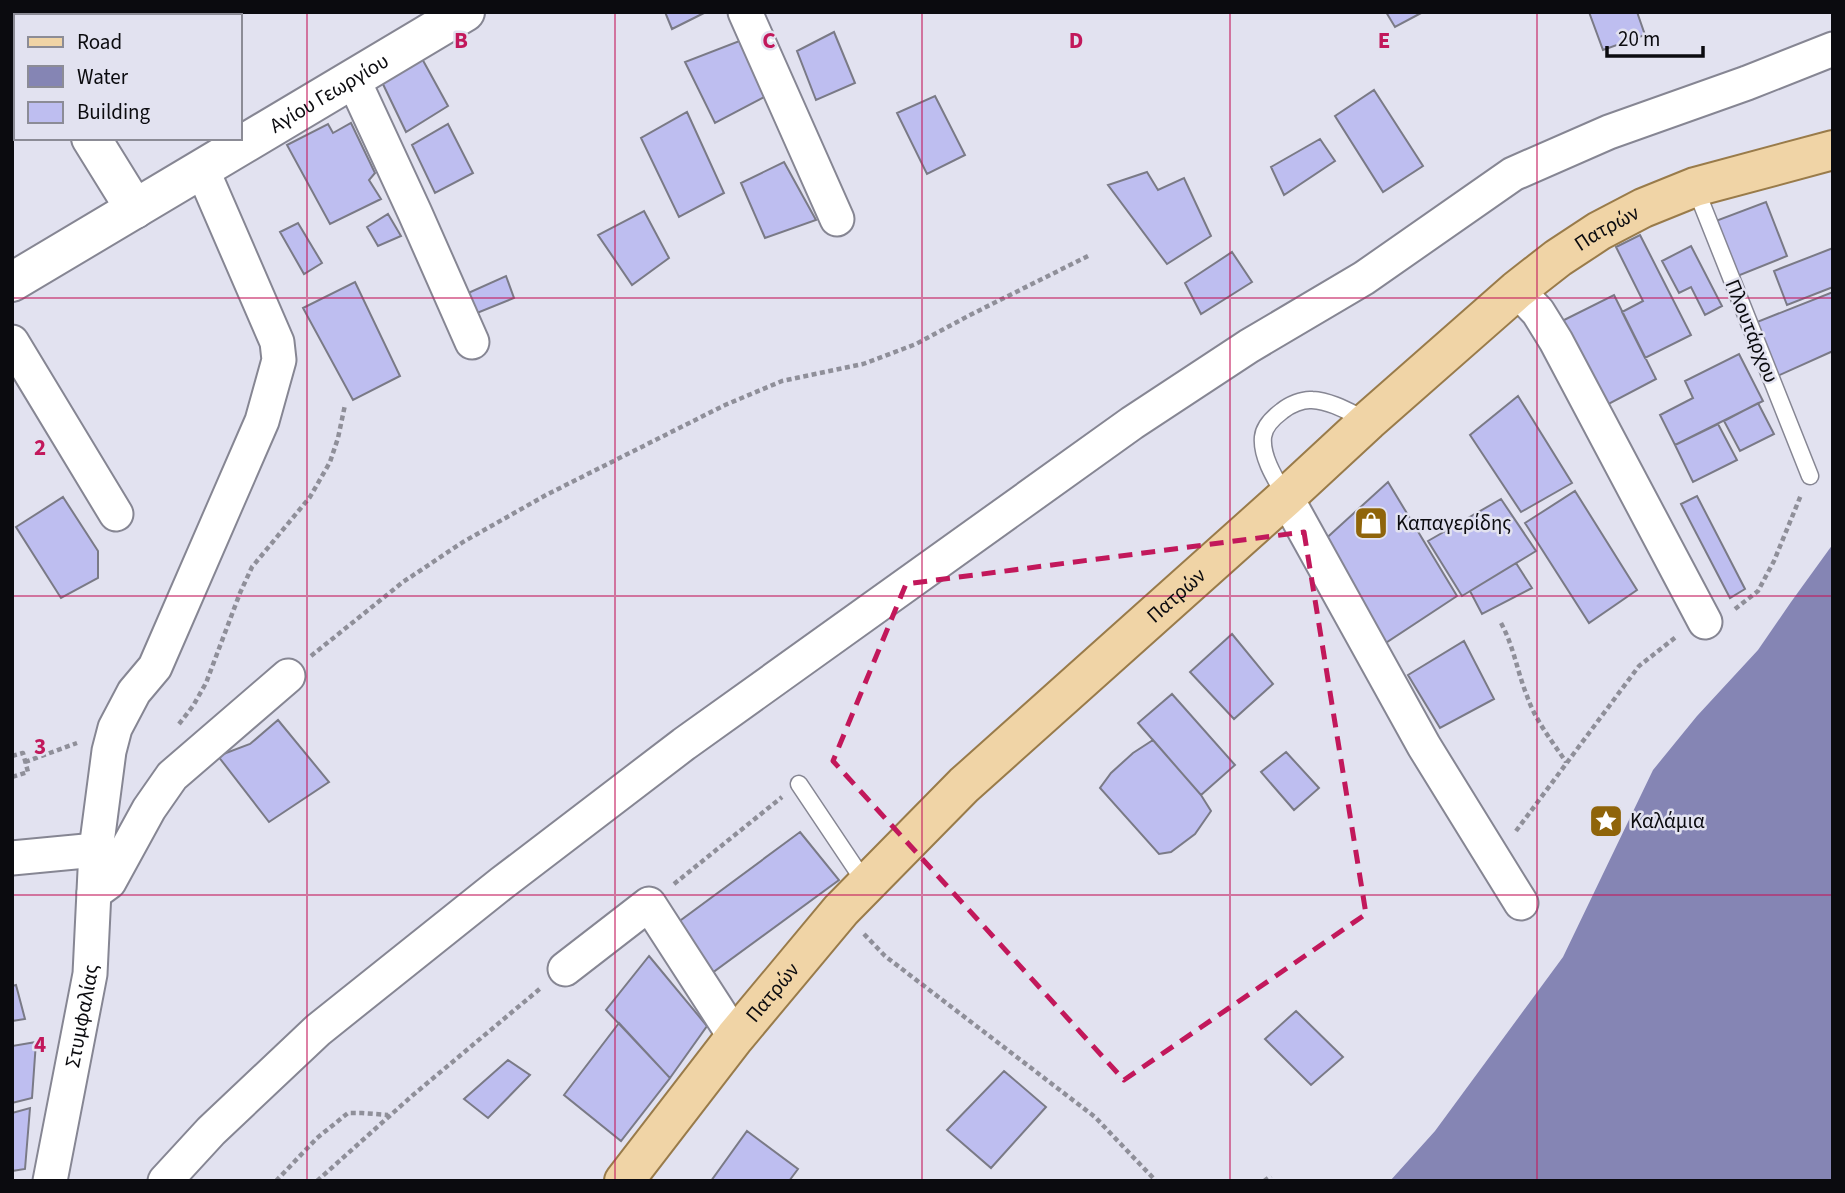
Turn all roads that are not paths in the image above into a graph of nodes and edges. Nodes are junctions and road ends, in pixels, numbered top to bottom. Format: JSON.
{"nodes":[{"id":1,"x":464,"y":12,"type":"edge"},
{"id":2,"x":745,"y":12,"type":"edge"},
{"id":3,"x":1833,"y":48,"type":"edge"},
{"id":4,"x":352,"y":79,"type":"junction"},
{"id":5,"x":92,"y":140,"type":"edge"},
{"id":6,"x":1833,"y":150,"type":"edge"},
{"id":7,"x":202,"y":169,"type":"junction"},
{"id":8,"x":1695,"y":187,"type":"junction"},
{"id":9,"x":135,"y":209,"type":"junction"},
{"id":10,"x":837,"y":219,"type":"dead end"},
{"id":11,"x":12,"y":282,"type":"edge"},
{"id":12,"x":1517,"y":290,"type":"junction"},
{"id":13,"x":12,"y":342,"type":"edge"},
{"id":14,"x":472,"y":342,"type":"dead end"},
{"id":15,"x":1368,"y":421,"type":"junction"},
{"id":16,"x":1810,"y":476,"type":"road end"},
{"id":17,"x":1286,"y":497,"type":"junction"},
{"id":18,"x":116,"y":514,"type":"dead end"},
{"id":19,"x":1704,"y":622,"type":"road end"},
{"id":20,"x":288,"y":676,"type":"road end"},
{"id":21,"x":799,"y":784,"type":"road end"},
{"id":22,"x":96,"y":850,"type":"junction"},
{"id":23,"x":12,"y":858,"type":"edge"},
{"id":24,"x":94,"y":893,"type":"junction"},
{"id":25,"x":853,"y":897,"type":"junction"},
{"id":26,"x":1521,"y":903,"type":"dead end"},
{"id":27,"x":565,"y":969,"type":"road end"},
{"id":28,"x":735,"y":1037,"type":"junction"},
{"id":29,"x":50,"y":1181,"type":"edge"},
{"id":30,"x":165,"y":1181,"type":"edge"},
{"id":31,"x":624,"y":1181,"type":"edge"}],
"edges":[{"from":1,"to":4,"type":"street","name":"Αγίου Γεωργίου"},
{"from":2,"to":10,"type":"street"},
{"from":3,"to":30,"type":"street"},
{"from":4,"to":7,"type":"street","name":"Αγίου Γεωργίου"},
{"from":4,"to":14,"type":"street"},
{"from":5,"to":9,"type":"street"},
{"from":6,"to":8,"type":"main road","name":"Πατρών"},
{"from":7,"to":9,"type":"street","name":"Αγίου Γεωργίου"},
{"from":7,"to":22,"type":"street","name":"Στυμφαλίας"},
{"from":8,"to":12,"type":"main road","name":"Πατρών"},
{"from":8,"to":16,"type":"lane","name":"Πλουτάρχου"},
{"from":9,"to":11,"type":"street","name":"Αγίου Γεωργίου"},
{"from":12,"to":15,"type":"main road","name":"Πατρών"},
{"from":12,"to":19,"type":"street"},
{"from":13,"to":18,"type":"street"},
{"from":15,"to":17,"type":"main road","name":"Πατρών"},
{"from":15,"to":17,"type":"lane"},
{"from":17,"to":25,"type":"main road","name":"Πατρών"},
{"from":17,"to":26,"type":"street"},
{"from":20,"to":24,"type":"street"},
{"from":21,"to":25,"type":"lane"},
{"from":22,"to":23,"type":"street"},
{"from":22,"to":24,"type":"street","name":"Στυμφαλίας"},
{"from":24,"to":29,"type":"street","name":"Στυμφαλίας"},
{"from":25,"to":28,"type":"main road","name":"Πατρών"},
{"from":27,"to":28,"type":"street"},
{"from":28,"to":31,"type":"main road","name":"Πατρών"}]}
